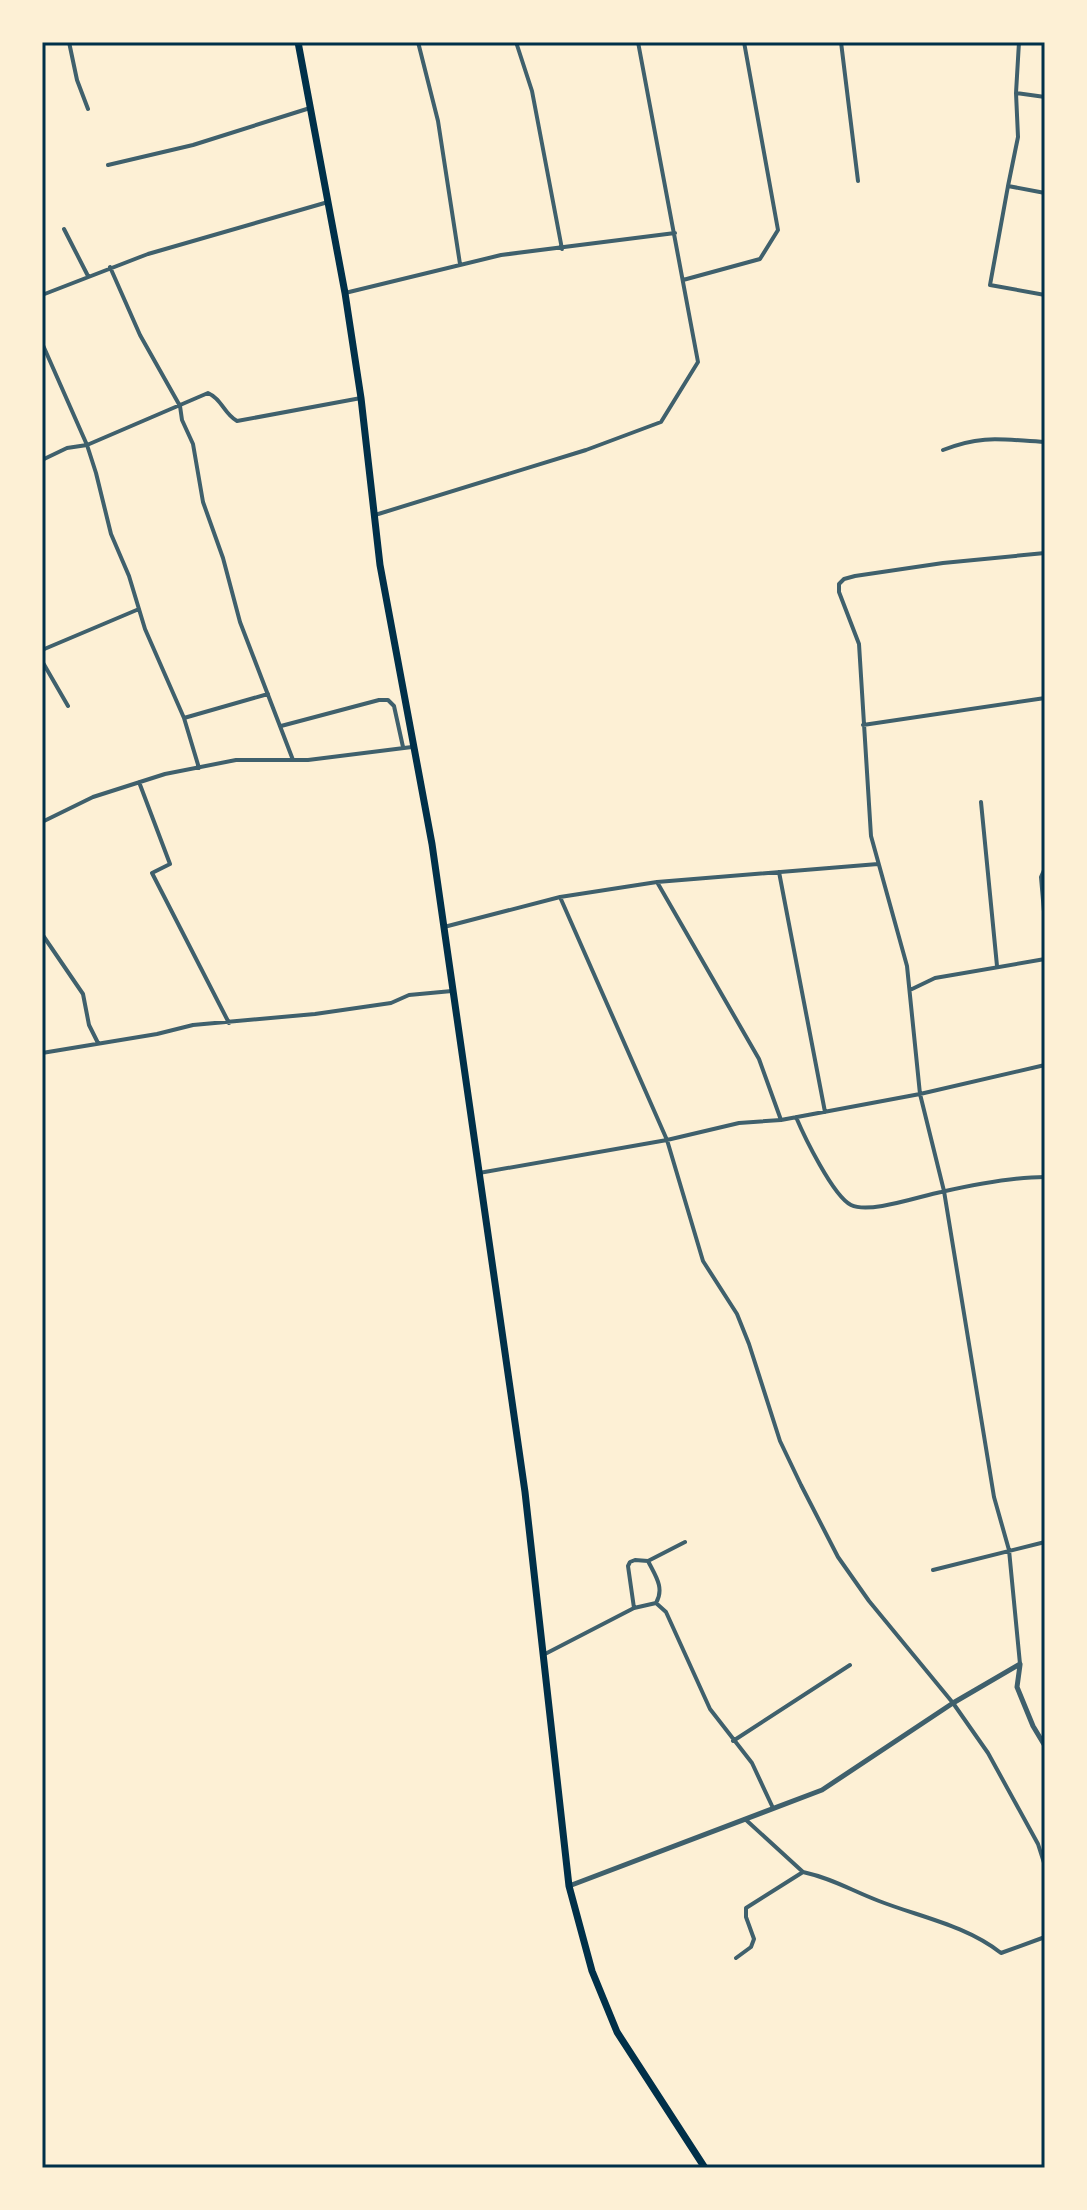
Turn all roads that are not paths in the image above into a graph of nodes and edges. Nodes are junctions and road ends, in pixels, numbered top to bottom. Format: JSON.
{"nodes":[{"id":1,"x":69,"y":42,"type":"edge"},
{"id":2,"x":298,"y":42,"type":"edge"},
{"id":3,"x":418,"y":42,"type":"edge"},
{"id":4,"x":516,"y":42,"type":"edge"},
{"id":5,"x":638,"y":42,"type":"edge"},
{"id":6,"x":744,"y":42,"type":"edge"},
{"id":7,"x":841,"y":42,"type":"edge"},
{"id":8,"x":1019,"y":42,"type":"edge"},
{"id":9,"x":1016,"y":93,"type":"junction"},
{"id":10,"x":1045,"y":97,"type":"edge"},
{"id":11,"x":310,"y":108,"type":"junction"},
{"id":12,"x":88,"y":109,"type":"dead end"},
{"id":13,"x":108,"y":165,"type":"dead end"},
{"id":14,"x":858,"y":181,"type":"dead end"},
{"id":15,"x":1008,"y":186,"type":"junction"},
{"id":16,"x":1045,"y":193,"type":"edge"},
{"id":17,"x":328,"y":202,"type":"junction"},
{"id":18,"x":64,"y":229,"type":"dead end"},
{"id":19,"x":675,"y":233,"type":"junction"},
{"id":20,"x":562,"y":249,"type":"junction"},
{"id":21,"x":460,"y":264,"type":"junction"},
{"id":22,"x":110,"y":267,"type":"junction"},
{"id":23,"x":88,"y":276,"type":"junction"},
{"id":24,"x":683,"y":280,"type":"junction"},
{"id":25,"x":345,"y":293,"type":"junction"},
{"id":26,"x":42,"y":295,"type":"edge"},
{"id":27,"x":1045,"y":295,"type":"edge"},
{"id":28,"x":42,"y":343,"type":"edge"},
{"id":29,"x":361,"y":398,"type":"junction"},
{"id":30,"x":180,"y":406,"type":"junction"},
{"id":31,"x":1045,"y":442,"type":"edge"},
{"id":32,"x":87,"y":445,"type":"junction"},
{"id":33,"x":943,"y":450,"type":"dead end"},
{"id":34,"x":42,"y":460,"type":"edge"},
{"id":35,"x":375,"y":515,"type":"junction"},
{"id":36,"x":1045,"y":553,"type":"edge"},
{"id":37,"x":139,"y":609,"type":"junction"},
{"id":38,"x":42,"y":650,"type":"edge"},
{"id":39,"x":42,"y":661,"type":"edge"},
{"id":40,"x":268,"y":694,"type":"junction"},
{"id":41,"x":1045,"y":698,"type":"edge"},
{"id":42,"x":68,"y":706,"type":"dead end"},
{"id":43,"x":184,"y":718,"type":"junction"},
{"id":44,"x":863,"y":725,"type":"junction"},
{"id":45,"x":281,"y":727,"type":"junction"},
{"id":46,"x":413,"y":746,"type":"junction"},
{"id":47,"x":403,"y":747,"type":"junction"},
{"id":48,"x":293,"y":760,"type":"junction"},
{"id":49,"x":199,"y":768,"type":"junction"},
{"id":50,"x":139,"y":782,"type":"junction"},
{"id":51,"x":981,"y":802,"type":"dead end"},
{"id":52,"x":42,"y":822,"type":"edge"},
{"id":53,"x":878,"y":864,"type":"junction"},
{"id":54,"x":1045,"y":868,"type":"edge"},
{"id":55,"x":779,"y":872,"type":"junction"},
{"id":56,"x":657,"y":882,"type":"junction"},
{"id":57,"x":560,"y":897,"type":"junction"},
{"id":58,"x":1045,"y":923,"type":"edge"},
{"id":59,"x":444,"y":927,"type":"junction"},
{"id":60,"x":42,"y":934,"type":"edge"},
{"id":61,"x":1045,"y":959,"type":"edge"},
{"id":62,"x":997,"y":966,"type":"junction"},
{"id":63,"x":910,"y":990,"type":"junction"},
{"id":64,"x":452,"y":991,"type":"junction"},
{"id":65,"x":229,"y":1023,"type":"junction"},
{"id":66,"x":98,"y":1043,"type":"junction"},
{"id":67,"x":42,"y":1053,"type":"edge"},
{"id":68,"x":1045,"y":1065,"type":"edge"},
{"id":69,"x":920,"y":1094,"type":"junction"},
{"id":70,"x":825,"y":1112,"type":"junction"},
{"id":71,"x":796,"y":1117,"type":"junction"},
{"id":72,"x":781,"y":1120,"type":"junction"},
{"id":73,"x":667,"y":1140,"type":"junction"},
{"id":74,"x":479,"y":1173,"type":"junction"},
{"id":75,"x":1045,"y":1177,"type":"edge"},
{"id":76,"x":944,"y":1191,"type":"junction"},
{"id":77,"x":685,"y":1542,"type":"dead end"},
{"id":78,"x":1045,"y":1542,"type":"edge"},
{"id":79,"x":1009,"y":1550,"type":"junction"},
{"id":80,"x":648,"y":1561,"type":"junction"},
{"id":81,"x":933,"y":1570,"type":"dead end"},
{"id":82,"x":656,"y":1603,"type":"junction"},
{"id":83,"x":634,"y":1608,"type":"junction"},
{"id":84,"x":545,"y":1654,"type":"junction"},
{"id":85,"x":1020,"y":1664,"type":"junction"},
{"id":86,"x":850,"y":1665,"type":"dead end"},
{"id":87,"x":953,"y":1703,"type":"junction"},
{"id":88,"x":733,"y":1741,"type":"junction"},
{"id":89,"x":1045,"y":1746,"type":"edge"},
{"id":90,"x":773,"y":1808,"type":"junction"},
{"id":91,"x":745,"y":1819,"type":"junction"},
{"id":92,"x":1045,"y":1866,"type":"edge"},
{"id":93,"x":803,"y":1872,"type":"junction"},
{"id":94,"x":569,"y":1886,"type":"junction"},
{"id":95,"x":1045,"y":1937,"type":"edge"},
{"id":96,"x":736,"y":1958,"type":"dead end"},
{"id":97,"x":705,"y":2168,"type":"edge"}],
"edges":[{"from":1,"to":12,"type":"street"},
{"from":2,"to":11,"type":"highway"},
{"from":3,"to":21,"type":"street"},
{"from":4,"to":20,"type":"street"},
{"from":5,"to":19,"type":"street"},
{"from":6,"to":24,"type":"street"},
{"from":7,"to":14,"type":"street"},
{"from":8,"to":9,"type":"street"},
{"from":9,"to":10,"type":"street"},
{"from":9,"to":15,"type":"street"},
{"from":11,"to":13,"type":"street"},
{"from":11,"to":17,"type":"highway"},
{"from":15,"to":16,"type":"street"},
{"from":15,"to":27,"type":"street"},
{"from":17,"to":22,"type":"street"},
{"from":17,"to":25,"type":"highway"},
{"from":18,"to":23,"type":"street"},
{"from":19,"to":20,"type":"street"},
{"from":19,"to":24,"type":"street"},
{"from":20,"to":21,"type":"street"},
{"from":21,"to":25,"type":"street"},
{"from":22,"to":23,"type":"street"},
{"from":22,"to":30,"type":"street"},
{"from":23,"to":26,"type":"street"},
{"from":24,"to":35,"type":"street"},
{"from":25,"to":29,"type":"highway"},
{"from":28,"to":32,"type":"street"},
{"from":29,"to":30,"type":"street"},
{"from":29,"to":35,"type":"highway"},
{"from":30,"to":32,"type":"street"},
{"from":30,"to":40,"type":"street"},
{"from":31,"to":33,"type":"street"},
{"from":32,"to":34,"type":"street"},
{"from":32,"to":37,"type":"street"},
{"from":35,"to":46,"type":"highway"},
{"from":36,"to":44,"type":"street"},
{"from":37,"to":38,"type":"street"},
{"from":37,"to":43,"type":"street"},
{"from":39,"to":42,"type":"street"},
{"from":40,"to":43,"type":"street"},
{"from":40,"to":45,"type":"street"},
{"from":41,"to":44,"type":"street"},
{"from":43,"to":49,"type":"street"},
{"from":44,"to":53,"type":"street"},
{"from":45,"to":47,"type":"street"},
{"from":45,"to":48,"type":"street"},
{"from":46,"to":47,"type":"street"},
{"from":46,"to":59,"type":"highway"},
{"from":47,"to":48,"type":"street"},
{"from":48,"to":49,"type":"street"},
{"from":49,"to":50,"type":"street"},
{"from":50,"to":52,"type":"street"},
{"from":50,"to":65,"type":"street"},
{"from":51,"to":62,"type":"street"},
{"from":53,"to":55,"type":"street"},
{"from":53,"to":63,"type":"street"},
{"from":54,"to":58,"type":"street"},
{"from":55,"to":56,"type":"street"},
{"from":55,"to":70,"type":"street"},
{"from":56,"to":57,"type":"street"},
{"from":56,"to":72,"type":"street"},
{"from":57,"to":59,"type":"street"},
{"from":57,"to":73,"type":"street"},
{"from":59,"to":64,"type":"highway"},
{"from":60,"to":66,"type":"street"},
{"from":61,"to":62,"type":"street"},
{"from":62,"to":63,"type":"street"},
{"from":63,"to":69,"type":"street"},
{"from":64,"to":65,"type":"street"},
{"from":64,"to":74,"type":"highway"},
{"from":65,"to":66,"type":"street"},
{"from":66,"to":67,"type":"street"},
{"from":68,"to":69,"type":"street"},
{"from":69,"to":70,"type":"street"},
{"from":69,"to":76,"type":"street"},
{"from":70,"to":71,"type":"street"},
{"from":71,"to":72,"type":"street"},
{"from":71,"to":76,"type":"street"},
{"from":72,"to":73,"type":"street"},
{"from":73,"to":74,"type":"street"},
{"from":73,"to":87,"type":"street"},
{"from":74,"to":84,"type":"highway"},
{"from":75,"to":76,"type":"street"},
{"from":76,"to":79,"type":"street"},
{"from":77,"to":80,"type":"street"},
{"from":78,"to":79,"type":"street"},
{"from":79,"to":81,"type":"street"},
{"from":79,"to":85,"type":"street"},
{"from":80,"to":82,"type":"street"},
{"from":80,"to":83,"type":"street"},
{"from":82,"to":83,"type":"street"},
{"from":82,"to":88,"type":"street"},
{"from":83,"to":84,"type":"street"},
{"from":84,"to":94,"type":"highway"},
{"from":85,"to":87,"type":"street"},
{"from":85,"to":89,"type":"street"},
{"from":86,"to":88,"type":"street"},
{"from":87,"to":90,"type":"street"},
{"from":87,"to":92,"type":"street"},
{"from":88,"to":90,"type":"street"},
{"from":90,"to":91,"type":"street"},
{"from":91,"to":93,"type":"street"},
{"from":91,"to":94,"type":"street"},
{"from":93,"to":95,"type":"street"},
{"from":93,"to":96,"type":"street"},
{"from":94,"to":97,"type":"highway"}]}
